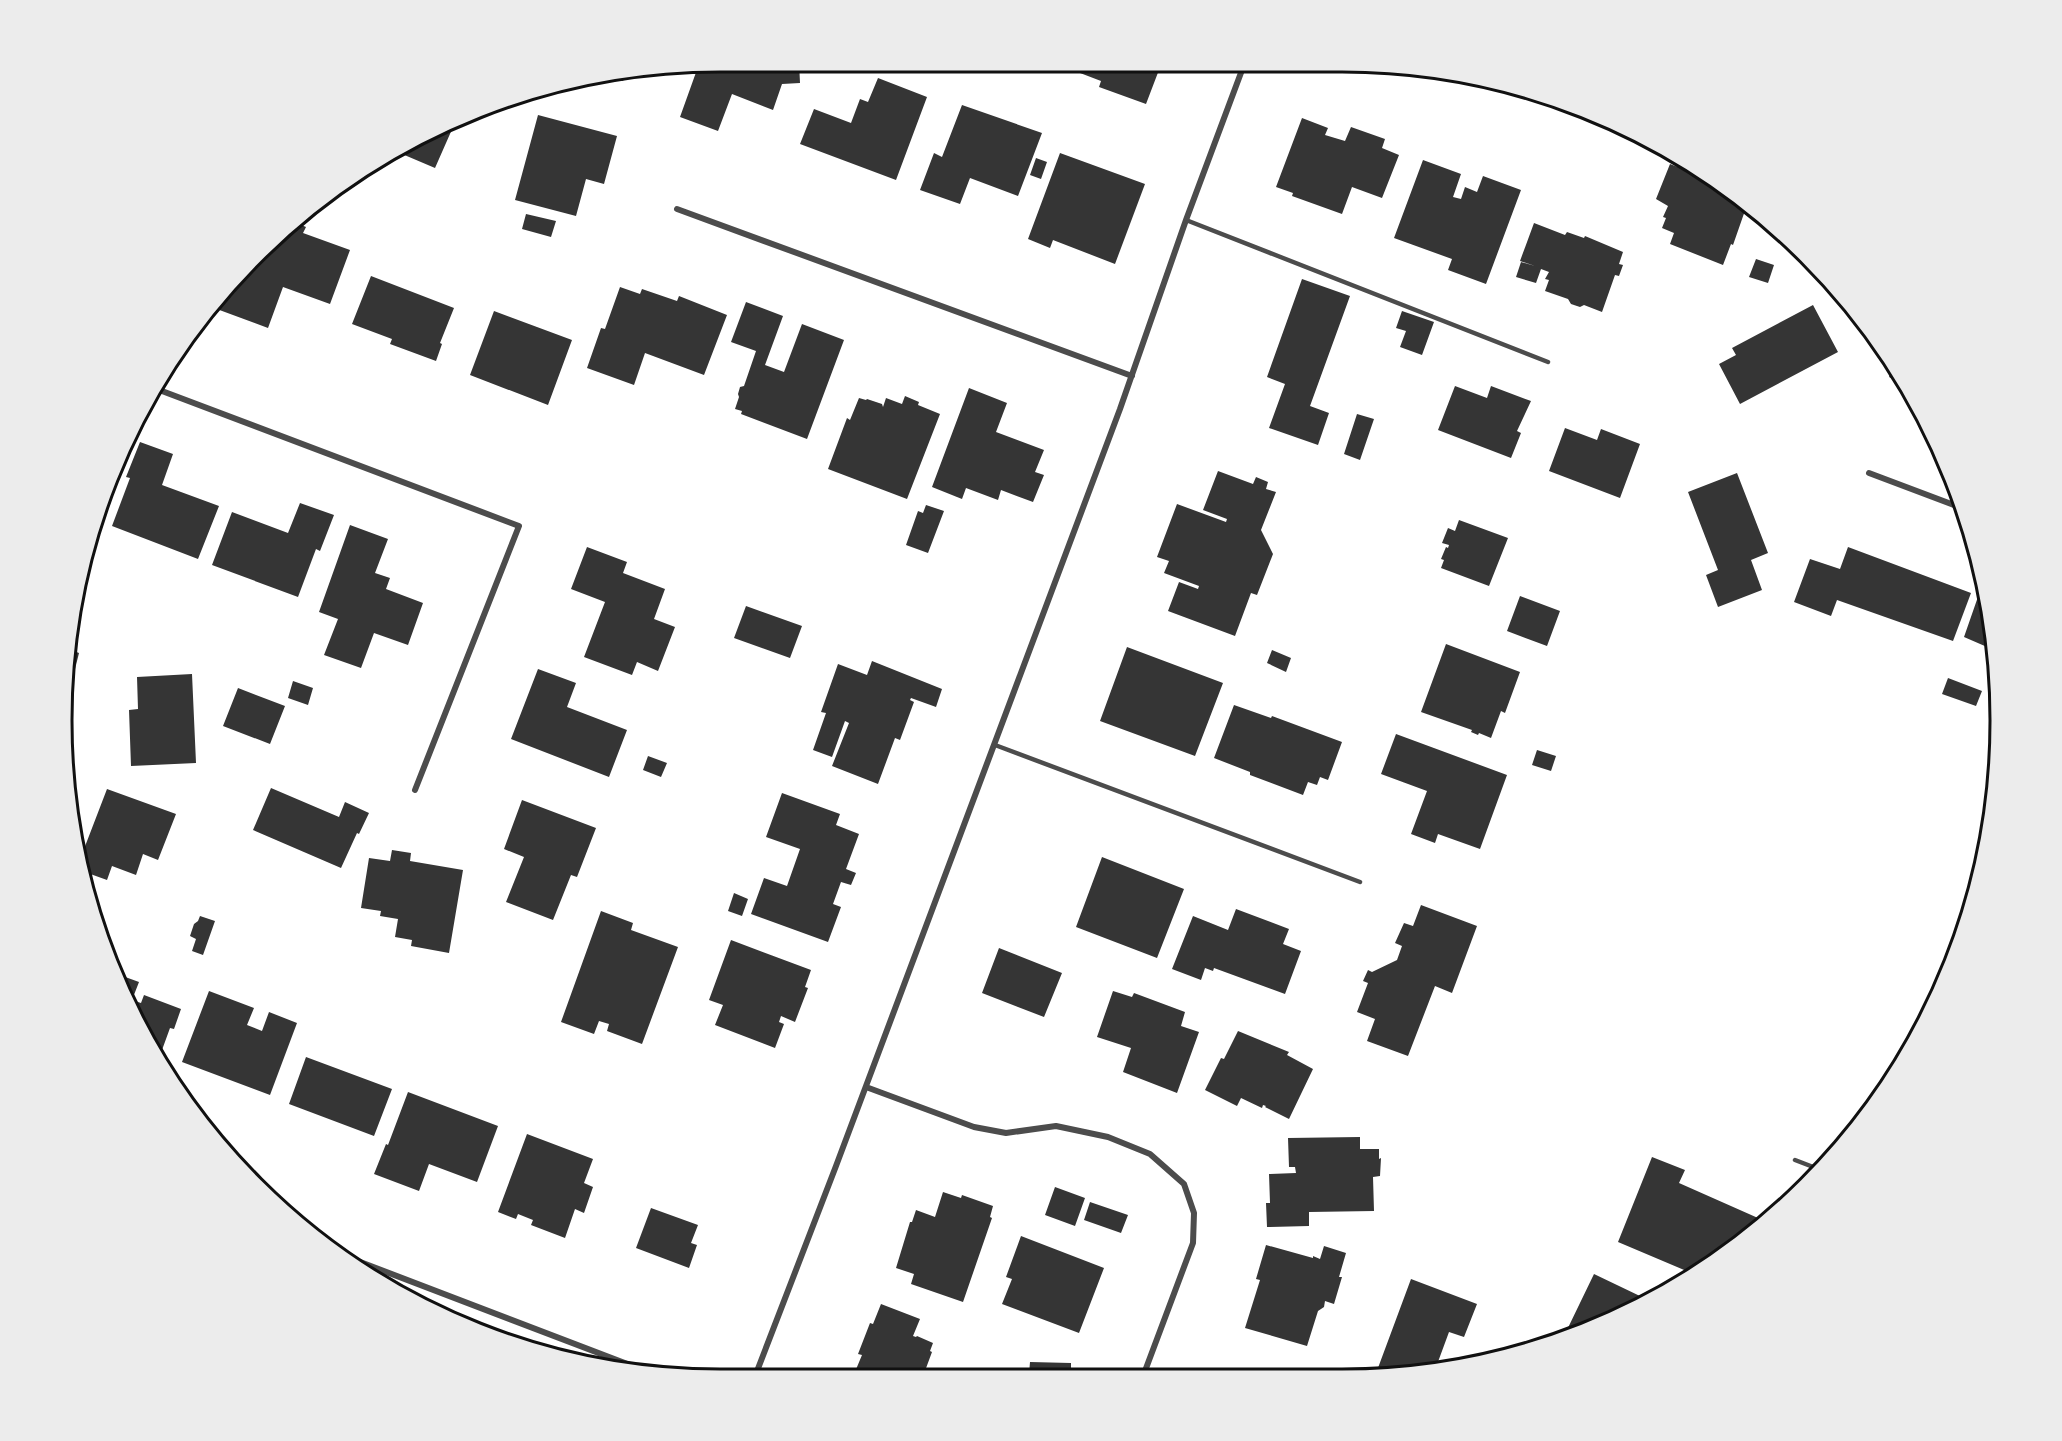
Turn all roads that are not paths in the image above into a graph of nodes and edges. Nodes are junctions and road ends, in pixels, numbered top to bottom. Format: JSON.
{"nodes":[{"id":1,"x":1241,"y":72,"type":"edge"},
{"id":2,"x":677,"y":209,"type":"dead end"},
{"id":3,"x":1186,"y":220,"type":"junction"},
{"id":4,"x":1548,"y":362,"type":"dead end"},
{"id":5,"x":1132,"y":376,"type":"junction"},
{"id":6,"x":162,"y":391,"type":"edge"},
{"id":7,"x":1869,"y":473,"type":"dead end"},
{"id":8,"x":1953,"y":505,"type":"edge"},
{"id":9,"x":995,"y":745,"type":"junction"},
{"id":10,"x":415,"y":790,"type":"dead end"},
{"id":11,"x":1360,"y":882,"type":"dead end"},
{"id":12,"x":866,"y":1087,"type":"junction"},
{"id":13,"x":1795,"y":1160,"type":"dead end"},
{"id":14,"x":1812,"y":1166,"type":"edge"},
{"id":15,"x":368,"y":1265,"type":"edge"},
{"id":16,"x":618,"y":1360,"type":"edge"},
{"id":17,"x":758,"y":1369,"type":"edge"},
{"id":18,"x":1146,"y":1369,"type":"edge"}],
"edges":[{"from":1,"to":3,"type":"street"},
{"from":2,"to":5,"type":"street"},
{"from":3,"to":4,"type":"lane"},
{"from":3,"to":5,"type":"street"},
{"from":5,"to":9,"type":"street"},
{"from":6,"to":10,"type":"street"},
{"from":7,"to":8,"type":"street"},
{"from":9,"to":11,"type":"lane"},
{"from":9,"to":12,"type":"street"},
{"from":12,"to":17,"type":"street"},
{"from":12,"to":18,"type":"street"},
{"from":13,"to":14,"type":"lane"},
{"from":15,"to":16,"type":"street"}]}
